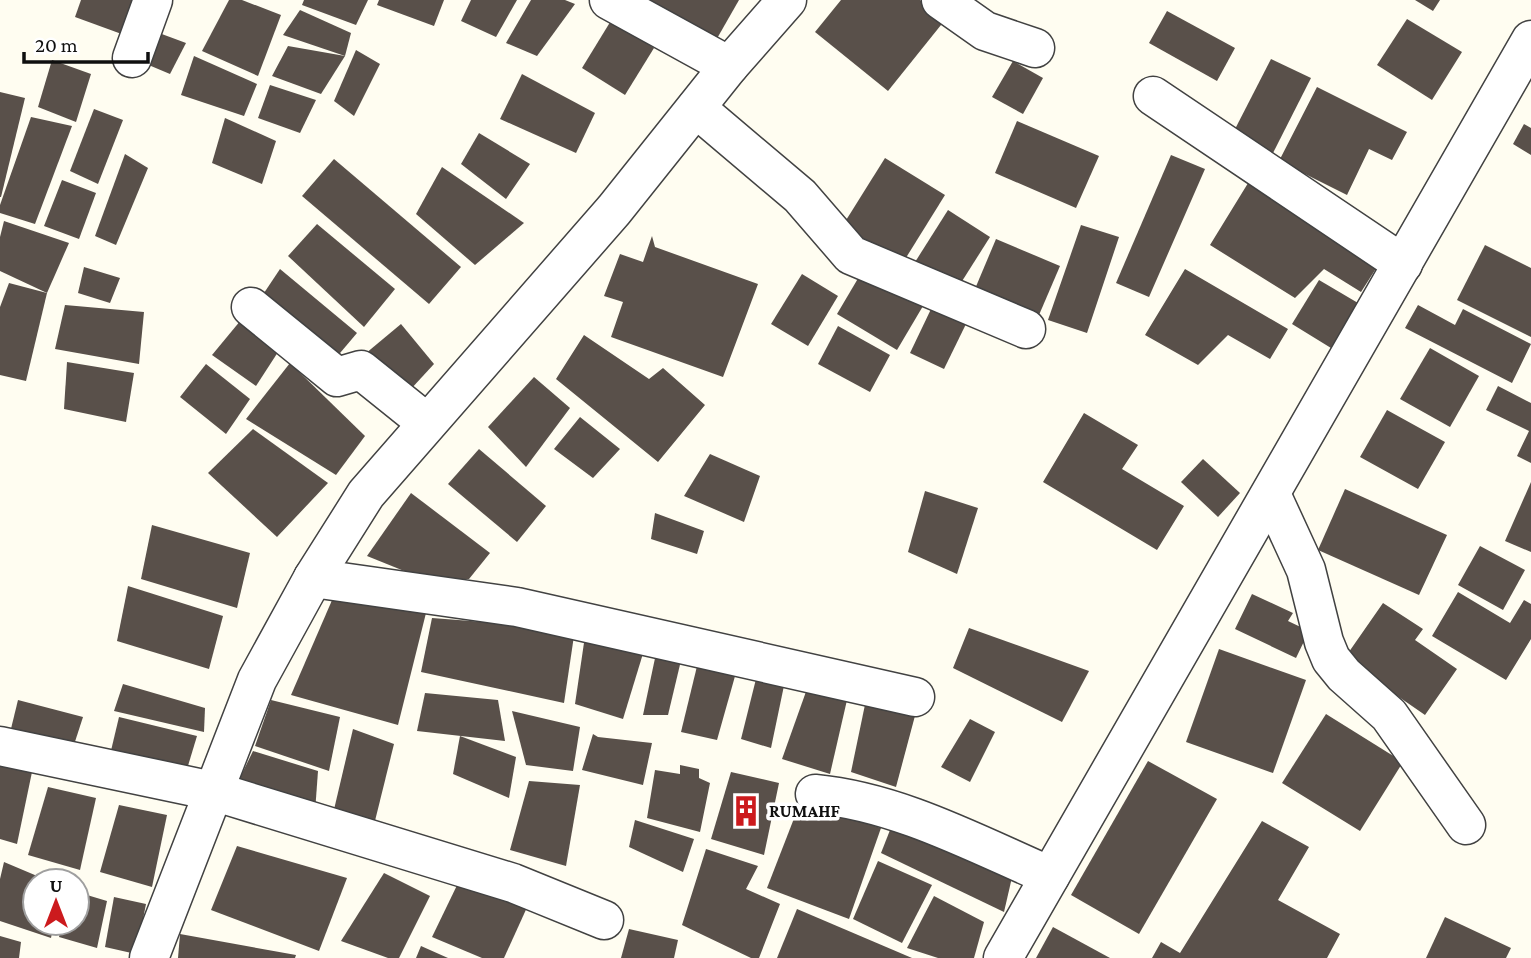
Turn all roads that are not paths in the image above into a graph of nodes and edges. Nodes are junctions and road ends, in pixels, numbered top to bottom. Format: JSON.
{"nodes":[{"id":1,"x":153,"y":0,"type":"edge"},
{"id":2,"x":609,"y":0,"type":"edge"},
{"id":3,"x":787,"y":0,"type":"edge"},
{"id":4,"x":942,"y":0,"type":"edge"},
{"id":5,"x":1531,"y":40,"type":"edge"},
{"id":6,"x":1035,"y":48,"type":"dead end"},
{"id":7,"x":132,"y":58,"type":"dead end"},
{"id":8,"x":729,"y":66,"type":"junction"},
{"id":9,"x":1153,"y":96,"type":"dead end"},
{"id":10,"x":696,"y":108,"type":"junction"},
{"id":11,"x":1403,"y":264,"type":"junction"},
{"id":12,"x":251,"y":307,"type":"dead end"},
{"id":13,"x":1026,"y":329,"type":"dead end"},
{"id":14,"x":428,"y":423,"type":"junction"},
{"id":15,"x":1271,"y":494,"type":"junction"},
{"id":16,"x":313,"y":578,"type":"junction"},
{"id":17,"x":915,"y":697,"type":"dead end"},
{"id":18,"x":0,"y":746,"type":"edge"},
{"id":19,"x":213,"y":791,"type":"junction"},
{"id":20,"x":816,"y":794,"type":"dead end"},
{"id":21,"x":1466,"y":825,"type":"dead end"},
{"id":22,"x":1050,"y":876,"type":"junction"},
{"id":23,"x":604,"y":920,"type":"dead end"},
{"id":24,"x":149,"y":958,"type":"edge"},
{"id":25,"x":1003,"y":958,"type":"edge"}],
"edges":[{"from":1,"to":7,"type":"street"},
{"from":2,"to":8,"type":"street"},
{"from":3,"to":8,"type":"street"},
{"from":4,"to":6,"type":"street"},
{"from":5,"to":11,"type":"street"},
{"from":8,"to":10,"type":"street"},
{"from":9,"to":11,"type":"street"},
{"from":10,"to":13,"type":"street"},
{"from":10,"to":14,"type":"street"},
{"from":11,"to":15,"type":"street"},
{"from":12,"to":14,"type":"street"},
{"from":14,"to":16,"type":"street"},
{"from":15,"to":21,"type":"street"},
{"from":15,"to":22,"type":"street"},
{"from":16,"to":17,"type":"street"},
{"from":16,"to":19,"type":"street"},
{"from":18,"to":19,"type":"street"},
{"from":19,"to":23,"type":"street"},
{"from":19,"to":24,"type":"street"},
{"from":20,"to":22,"type":"street"},
{"from":22,"to":25,"type":"street"}]}
